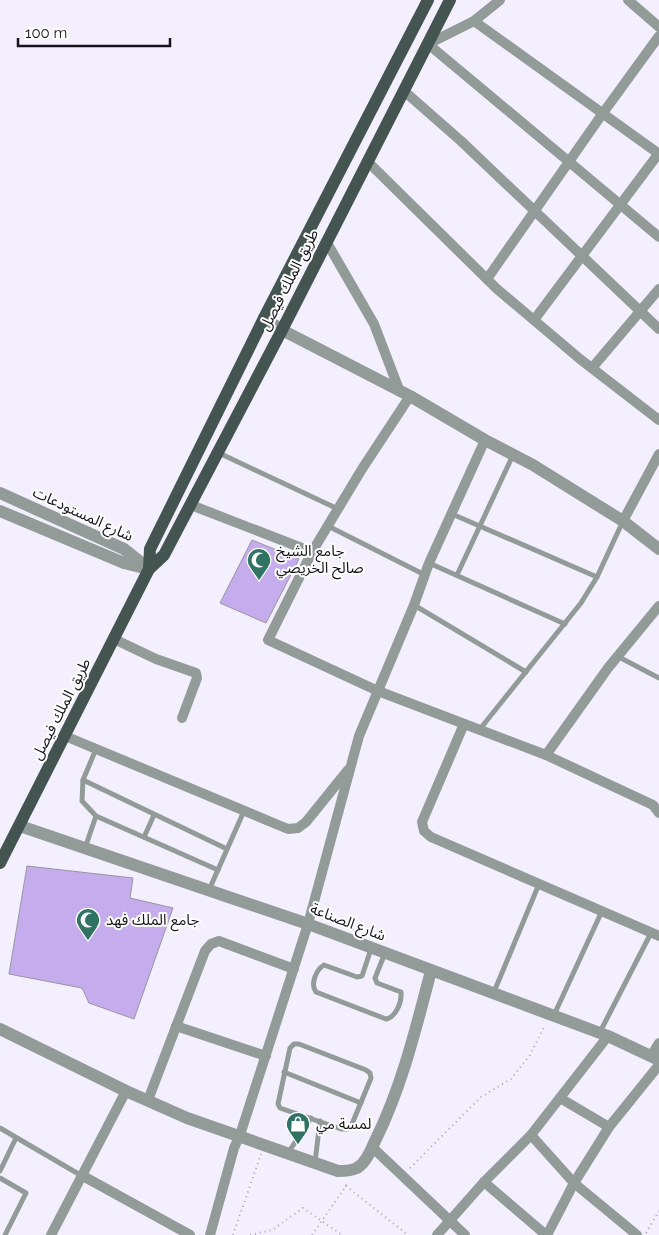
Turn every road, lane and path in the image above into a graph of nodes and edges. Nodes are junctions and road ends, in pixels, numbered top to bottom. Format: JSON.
{"nodes":[{"id":1,"x":428,"y":0,"type":"edge"},
{"id":2,"x":450,"y":0,"type":"edge"},
{"id":3,"x":500,"y":0,"type":"edge"},
{"id":4,"x":628,"y":0,"type":"edge"},
{"id":5,"x":474,"y":21,"type":"junction"},
{"id":6,"x":659,"y":27,"type":"edge"},
{"id":7,"x":659,"y":36,"type":"edge"},
{"id":8,"x":428,"y":44,"type":"junction"},
{"id":9,"x":404,"y":91,"type":"junction"},
{"id":10,"x":603,"y":114,"type":"junction"},
{"id":11,"x":659,"y":153,"type":"edge"},
{"id":12,"x":367,"y":161,"type":"junction"},
{"id":13,"x":568,"y":162,"type":"junction"},
{"id":14,"x":620,"y":205,"type":"junction"},
{"id":15,"x":535,"y":211,"type":"junction"},
{"id":16,"x":659,"y":237,"type":"edge"},
{"id":17,"x":326,"y":241,"type":"junction"},
{"id":18,"x":582,"y":256,"type":"junction"},
{"id":19,"x":487,"y":279,"type":"junction"},
{"id":20,"x":659,"y":289,"type":"edge"},
{"id":21,"x":640,"y":311,"type":"junction"},
{"id":22,"x":264,"y":318,"type":"junction"},
{"id":23,"x":534,"y":320,"type":"junction"},
{"id":24,"x":659,"y":329,"type":"edge"},
{"id":25,"x":282,"y":330,"type":"junction"},
{"id":26,"x":592,"y":368,"type":"junction"},
{"id":27,"x":405,"y":394,"type":"junction"},
{"id":28,"x":659,"y":420,"type":"edge"},
{"id":29,"x":485,"y":440,"type":"junction"},
{"id":30,"x":218,"y":452,"type":"junction"},
{"id":31,"x":659,"y":454,"type":"edge"},
{"id":32,"x":513,"y":455,"type":"junction"},
{"id":33,"x":0,"y":493,"type":"edge"},
{"id":34,"x":191,"y":505,"type":"junction"},
{"id":35,"x":338,"y":509,"type":"junction"},
{"id":36,"x":0,"y":512,"type":"edge"},
{"id":37,"x":452,"y":514,"type":"junction"},
{"id":38,"x":623,"y":520,"type":"junction"},
{"id":39,"x":328,"y":526,"type":"junction"},
{"id":40,"x":481,"y":526,"type":"junction"},
{"id":41,"x":659,"y":549,"type":"edge"},
{"id":42,"x":312,"y":552,"type":"junction"},
{"id":43,"x":429,"y":563,"type":"junction"},
{"id":44,"x":149,"y":569,"type":"junction"},
{"id":45,"x":425,"y":575,"type":"junction"},
{"id":46,"x":457,"y":575,"type":"junction"},
{"id":47,"x":597,"y":577,"type":"junction"},
{"id":48,"x":414,"y":605,"type":"junction"},
{"id":49,"x":659,"y":606,"type":"edge"},
{"id":50,"x":564,"y":624,"type":"junction"},
{"id":51,"x":114,"y":639,"type":"junction"},
{"id":52,"x":617,"y":656,"type":"junction"},
{"id":53,"x":526,"y":672,"type":"junction"},
{"id":54,"x":659,"y":678,"type":"edge"},
{"id":55,"x":378,"y":691,"type":"junction"},
{"id":56,"x":182,"y":718,"type":"dead end"},
{"id":57,"x":464,"y":724,"type":"junction"},
{"id":58,"x":480,"y":730,"type":"junction"},
{"id":59,"x":65,"y":736,"type":"junction"},
{"id":60,"x":96,"y":749,"type":"junction"},
{"id":61,"x":546,"y":755,"type":"junction"},
{"id":62,"x":350,"y":767,"type":"junction"},
{"id":63,"x":83,"y":780,"type":"junction"},
{"id":64,"x":244,"y":811,"type":"junction"},
{"id":65,"x":659,"y":813,"type":"edge"},
{"id":66,"x":154,"y":815,"type":"junction"},
{"id":67,"x":96,"y":816,"type":"junction"},
{"id":68,"x":20,"y":826,"type":"junction"},
{"id":69,"x":144,"y":838,"type":"junction"},
{"id":70,"x":85,"y":848,"type":"junction"},
{"id":71,"x":227,"y":849,"type":"junction"},
{"id":72,"x":0,"y":863,"type":"edge"},
{"id":73,"x":218,"y":870,"type":"junction"},
{"id":74,"x":539,"y":884,"type":"junction"},
{"id":75,"x":209,"y":890,"type":"junction"},
{"id":76,"x":602,"y":911,"type":"junction"},
{"id":77,"x":308,"y":924,"type":"junction"},
{"id":78,"x":655,"y":934,"type":"edge"},
{"id":79,"x":371,"y":948,"type":"junction"},
{"id":80,"x":385,"y":953,"type":"junction"},
{"id":81,"x":294,"y":969,"type":"junction"},
{"id":82,"x":431,"y":970,"type":"junction"},
{"id":83,"x":494,"y":994,"type":"junction"},
{"id":84,"x":551,"y":1015,"type":"junction"},
{"id":85,"x":176,"y":1026,"type":"junction"},
{"id":86,"x":0,"y":1029,"type":"edge"},
{"id":87,"x":603,"y":1034,"type":"junction"},
{"id":88,"x":659,"y":1043,"type":"edge"},
{"id":89,"x":266,"y":1056,"type":"junction"},
{"id":90,"x":656,"y":1061,"type":"edge"},
{"id":91,"x":284,"y":1072,"type":"junction"},
{"id":92,"x":126,"y":1091,"type":"junction"},
{"id":93,"x":560,"y":1098,"type":"junction"},
{"id":94,"x":148,"y":1100,"type":"junction"},
{"id":95,"x":361,"y":1103,"type":"junction"},
{"id":96,"x":311,"y":1118,"type":"junction"},
{"id":97,"x":320,"y":1121,"type":"junction"},
{"id":98,"x":609,"y":1127,"type":"junction"},
{"id":99,"x":0,"y":1128,"type":"edge"},
{"id":100,"x":531,"y":1135,"type":"junction"},
{"id":101,"x":240,"y":1136,"type":"junction"},
{"id":102,"x":16,"y":1138,"type":"junction"},
{"id":103,"x":265,"y":1145,"type":"junction"},
{"id":104,"x":372,"y":1147,"type":"junction"},
{"id":105,"x":288,"y":1153,"type":"junction"},
{"id":106,"x":315,"y":1163,"type":"junction"},
{"id":107,"x":0,"y":1171,"type":"edge"},
{"id":108,"x":348,"y":1171,"type":"junction"},
{"id":109,"x":403,"y":1175,"type":"junction"},
{"id":110,"x":83,"y":1176,"type":"junction"},
{"id":111,"x":0,"y":1178,"type":"edge"},
{"id":112,"x":484,"y":1182,"type":"junction"},
{"id":113,"x":574,"y":1183,"type":"junction"},
{"id":114,"x":346,"y":1186,"type":"junction"},
{"id":115,"x":659,"y":1211,"type":"edge"},
{"id":116,"x":451,"y":1220,"type":"junction"},
{"id":117,"x":321,"y":1221,"type":"junction"},
{"id":118,"x":5,"y":1235,"type":"edge"},
{"id":119,"x":51,"y":1235,"type":"edge"},
{"id":120,"x":190,"y":1235,"type":"edge"},
{"id":121,"x":210,"y":1235,"type":"edge"},
{"id":122,"x":233,"y":1235,"type":"edge"},
{"id":123,"x":250,"y":1235,"type":"edge"},
{"id":124,"x":312,"y":1235,"type":"edge"},
{"id":125,"x":342,"y":1235,"type":"edge"},
{"id":126,"x":408,"y":1235,"type":"edge"},
{"id":127,"x":436,"y":1235,"type":"edge"},
{"id":128,"x":465,"y":1235,"type":"edge"},
{"id":129,"x":547,"y":1235,"type":"edge"},
{"id":130,"x":637,"y":1235,"type":"edge"},
{"id":131,"x":645,"y":1235,"type":"edge"}],
"edges":[{"from":1,"to":22,"type":"main road","name":"طريق الملك فيصل"},
{"from":2,"to":8,"type":"main road","name":"طريق الملك فيصل"},
{"from":3,"to":5,"type":"street"},
{"from":4,"to":6,"type":"street"},
{"from":5,"to":8,"type":"street"},
{"from":5,"to":10,"type":"street"},
{"from":7,"to":10,"type":"street"},
{"from":8,"to":9,"type":"main road","name":"طريق الملك فيصل"},
{"from":8,"to":13,"type":"street"},
{"from":9,"to":12,"type":"main road","name":"طريق الملك فيصل"},
{"from":9,"to":15,"type":"street"},
{"from":10,"to":11,"type":"street"},
{"from":10,"to":13,"type":"street"},
{"from":11,"to":14,"type":"street"},
{"from":12,"to":17,"type":"main road","name":"طريق الملك فيصل"},
{"from":12,"to":19,"type":"street"},
{"from":13,"to":14,"type":"street"},
{"from":13,"to":15,"type":"street"},
{"from":14,"to":16,"type":"street"},
{"from":14,"to":18,"type":"street"},
{"from":15,"to":18,"type":"street"},
{"from":15,"to":19,"type":"street"},
{"from":17,"to":25,"type":"main road","name":"طريق الملك فيصل"},
{"from":17,"to":27,"type":"street"},
{"from":18,"to":21,"type":"street"},
{"from":18,"to":23,"type":"street"},
{"from":19,"to":23,"type":"street"},
{"from":20,"to":21,"type":"street"},
{"from":21,"to":24,"type":"street"},
{"from":21,"to":26,"type":"street"},
{"from":22,"to":25,"type":"street"},
{"from":22,"to":44,"type":"main road","name":"طريق الملك فيصل"},
{"from":23,"to":26,"type":"street"},
{"from":25,"to":27,"type":"street"},
{"from":25,"to":30,"type":"main road","name":"طريق الملك فيصل"},
{"from":26,"to":28,"type":"street"},
{"from":27,"to":29,"type":"street"},
{"from":27,"to":35,"type":"street"},
{"from":29,"to":32,"type":"street"},
{"from":29,"to":37,"type":"street"},
{"from":30,"to":34,"type":"main road","name":"طريق الملك فيصل"},
{"from":30,"to":35,"type":"lane"},
{"from":31,"to":38,"type":"street"},
{"from":32,"to":38,"type":"street"},
{"from":32,"to":40,"type":"lane"},
{"from":33,"to":44,"type":"street","name":"شارع المستودعات"},
{"from":34,"to":42,"type":"street"},
{"from":34,"to":44,"type":"main road","name":"طريق الملك فيصل"},
{"from":35,"to":39,"type":"street"},
{"from":36,"to":44,"type":"street"},
{"from":37,"to":40,"type":"lane"},
{"from":37,"to":43,"type":"street"},
{"from":38,"to":41,"type":"street"},
{"from":38,"to":47,"type":"lane"},
{"from":39,"to":42,"type":"street"},
{"from":39,"to":45,"type":"lane"},
{"from":40,"to":46,"type":"lane"},
{"from":40,"to":47,"type":"lane"},
{"from":42,"to":55,"type":"street"},
{"from":43,"to":45,"type":"street"},
{"from":43,"to":46,"type":"lane"},
{"from":44,"to":51,"type":"main road","name":"طريق الملك فيصل"},
{"from":45,"to":48,"type":"street"},
{"from":46,"to":50,"type":"lane"},
{"from":47,"to":50,"type":"lane"},
{"from":48,"to":53,"type":"lane"},
{"from":48,"to":55,"type":"street"},
{"from":49,"to":52,"type":"street"},
{"from":50,"to":53,"type":"lane"},
{"from":51,"to":56,"type":"street"},
{"from":51,"to":59,"type":"main road","name":"طريق الملك فيصل"},
{"from":52,"to":54,"type":"lane"},
{"from":52,"to":61,"type":"street"},
{"from":53,"to":58,"type":"lane"},
{"from":55,"to":57,"type":"street"},
{"from":55,"to":62,"type":"street"},
{"from":57,"to":58,"type":"street"},
{"from":57,"to":74,"type":"street"},
{"from":58,"to":61,"type":"street"},
{"from":59,"to":60,"type":"street"},
{"from":59,"to":68,"type":"main road","name":"طريق الملك فيصل"},
{"from":60,"to":63,"type":"lane"},
{"from":60,"to":64,"type":"street"},
{"from":61,"to":65,"type":"street"},
{"from":62,"to":64,"type":"street"},
{"from":62,"to":77,"type":"street"},
{"from":63,"to":66,"type":"lane"},
{"from":63,"to":67,"type":"lane"},
{"from":64,"to":71,"type":"lane"},
{"from":66,"to":69,"type":"lane"},
{"from":66,"to":71,"type":"lane"},
{"from":67,"to":69,"type":"lane"},
{"from":67,"to":70,"type":"lane"},
{"from":68,"to":70,"type":"street","name":"شارع الصناعة"},
{"from":68,"to":72,"type":"main road","name":"طريق الملك فيصل"},
{"from":69,"to":73,"type":"lane"},
{"from":70,"to":75,"type":"street","name":"شارع الصناعة"},
{"from":71,"to":73,"type":"lane"},
{"from":73,"to":75,"type":"lane"},
{"from":74,"to":76,"type":"street"},
{"from":74,"to":83,"type":"lane"},
{"from":75,"to":77,"type":"street","name":"شارع الصناعة"},
{"from":76,"to":78,"type":"street"},
{"from":76,"to":84,"type":"lane"},
{"from":77,"to":79,"type":"street","name":"شارع الصناعة"},
{"from":77,"to":81,"type":"street"},
{"from":78,"to":87,"type":"lane"},
{"from":79,"to":80,"type":"street","name":"شارع الصناعة"},
{"from":79,"to":80,"type":"lane"},
{"from":80,"to":82,"type":"street","name":"شارع الصناعة"},
{"from":81,"to":85,"type":"street"},
{"from":81,"to":89,"type":"street"},
{"from":82,"to":83,"type":"street","name":"شارع الصناعة"},
{"from":82,"to":104,"type":"street"},
{"from":83,"to":84,"type":"street","name":"شارع الصناعة"},
{"from":84,"to":87,"type":"street","name":"شارع الصناعة"},
{"from":84,"to":109,"type":"path"},
{"from":85,"to":89,"type":"street"},
{"from":85,"to":94,"type":"street"},
{"from":86,"to":92,"type":"street"},
{"from":87,"to":90,"type":"street","name":"شارع الصناعة"},
{"from":87,"to":93,"type":"street"},
{"from":88,"to":90,"type":"street"},
{"from":89,"to":101,"type":"street"},
{"from":90,"to":98,"type":"street"},
{"from":91,"to":95,"type":"lane"},
{"from":91,"to":95,"type":"lane"},
{"from":91,"to":96,"type":"lane"},
{"from":92,"to":94,"type":"street"},
{"from":92,"to":110,"type":"street"},
{"from":93,"to":98,"type":"street"},
{"from":93,"to":100,"type":"street"},
{"from":94,"to":101,"type":"street"},
{"from":95,"to":97,"type":"lane"},
{"from":96,"to":97,"type":"lane"},
{"from":96,"to":105,"type":"lane"},
{"from":97,"to":106,"type":"lane"},
{"from":98,"to":113,"type":"street"},
{"from":99,"to":102,"type":"lane"},
{"from":100,"to":112,"type":"street"},
{"from":100,"to":113,"type":"street"},
{"from":101,"to":103,"type":"street"},
{"from":101,"to":121,"type":"street"},
{"from":102,"to":107,"type":"lane"},
{"from":102,"to":110,"type":"lane"},
{"from":103,"to":105,"type":"street"},
{"from":103,"to":122,"type":"path"},
{"from":104,"to":108,"type":"street"},
{"from":104,"to":109,"type":"street"},
{"from":105,"to":106,"type":"street"},
{"from":106,"to":108,"type":"street"},
{"from":108,"to":114,"type":"path"},
{"from":109,"to":116,"type":"street"},
{"from":110,"to":119,"type":"street"},
{"from":110,"to":120,"type":"street"},
{"from":111,"to":118,"type":"lane"},
{"from":112,"to":116,"type":"street"},
{"from":112,"to":129,"type":"street"},
{"from":113,"to":129,"type":"street"},
{"from":113,"to":130,"type":"street"},
{"from":114,"to":117,"type":"path"},
{"from":114,"to":126,"type":"path"},
{"from":115,"to":131,"type":"path"},
{"from":116,"to":127,"type":"street"},
{"from":116,"to":128,"type":"street"},
{"from":117,"to":123,"type":"path"},
{"from":117,"to":124,"type":"path"},
{"from":117,"to":125,"type":"path"}]}
